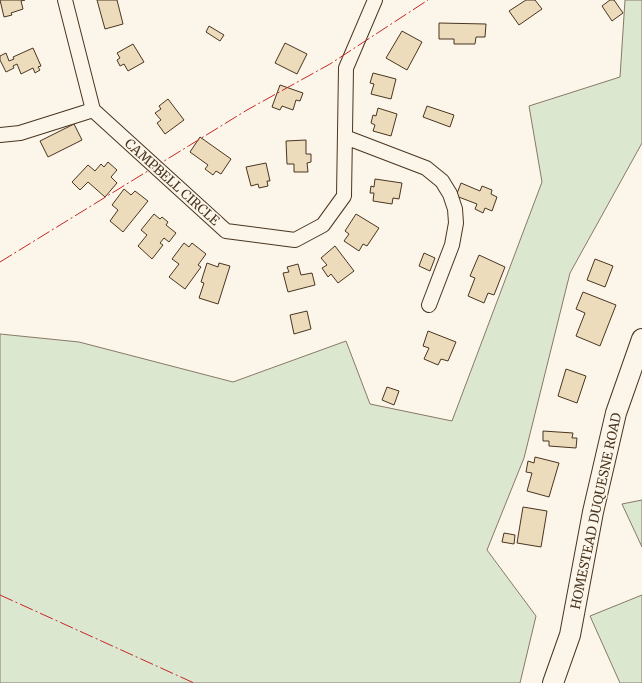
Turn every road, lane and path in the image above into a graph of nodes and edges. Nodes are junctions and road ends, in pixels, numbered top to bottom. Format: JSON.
{"nodes":[{"id":1,"x":65,"y":0,"type":"edge"},
{"id":2,"x":375,"y":0,"type":"edge"},
{"id":3,"x":93,"y":110,"type":"junction"},
{"id":4,"x":0,"y":135,"type":"edge"},
{"id":5,"x":345,"y":137,"type":"junction"},
{"id":6,"x":429,"y":305,"type":"dead end"},
{"id":7,"x":642,"y":339,"type":"edge"},
{"id":8,"x":553,"y":683,"type":"edge"}],
"edges":[{"from":1,"to":3,"type":"street"},
{"from":2,"to":5,"type":"street","name":"CAMPBELL CIRCLE"},
{"from":3,"to":4,"type":"street"},
{"from":3,"to":5,"type":"street","name":"CAMPBELL CIRCLE"},
{"from":5,"to":6,"type":"street"},
{"from":7,"to":8,"type":"street","name":"HOMESTEAD DUQUESNE ROAD"}]}
